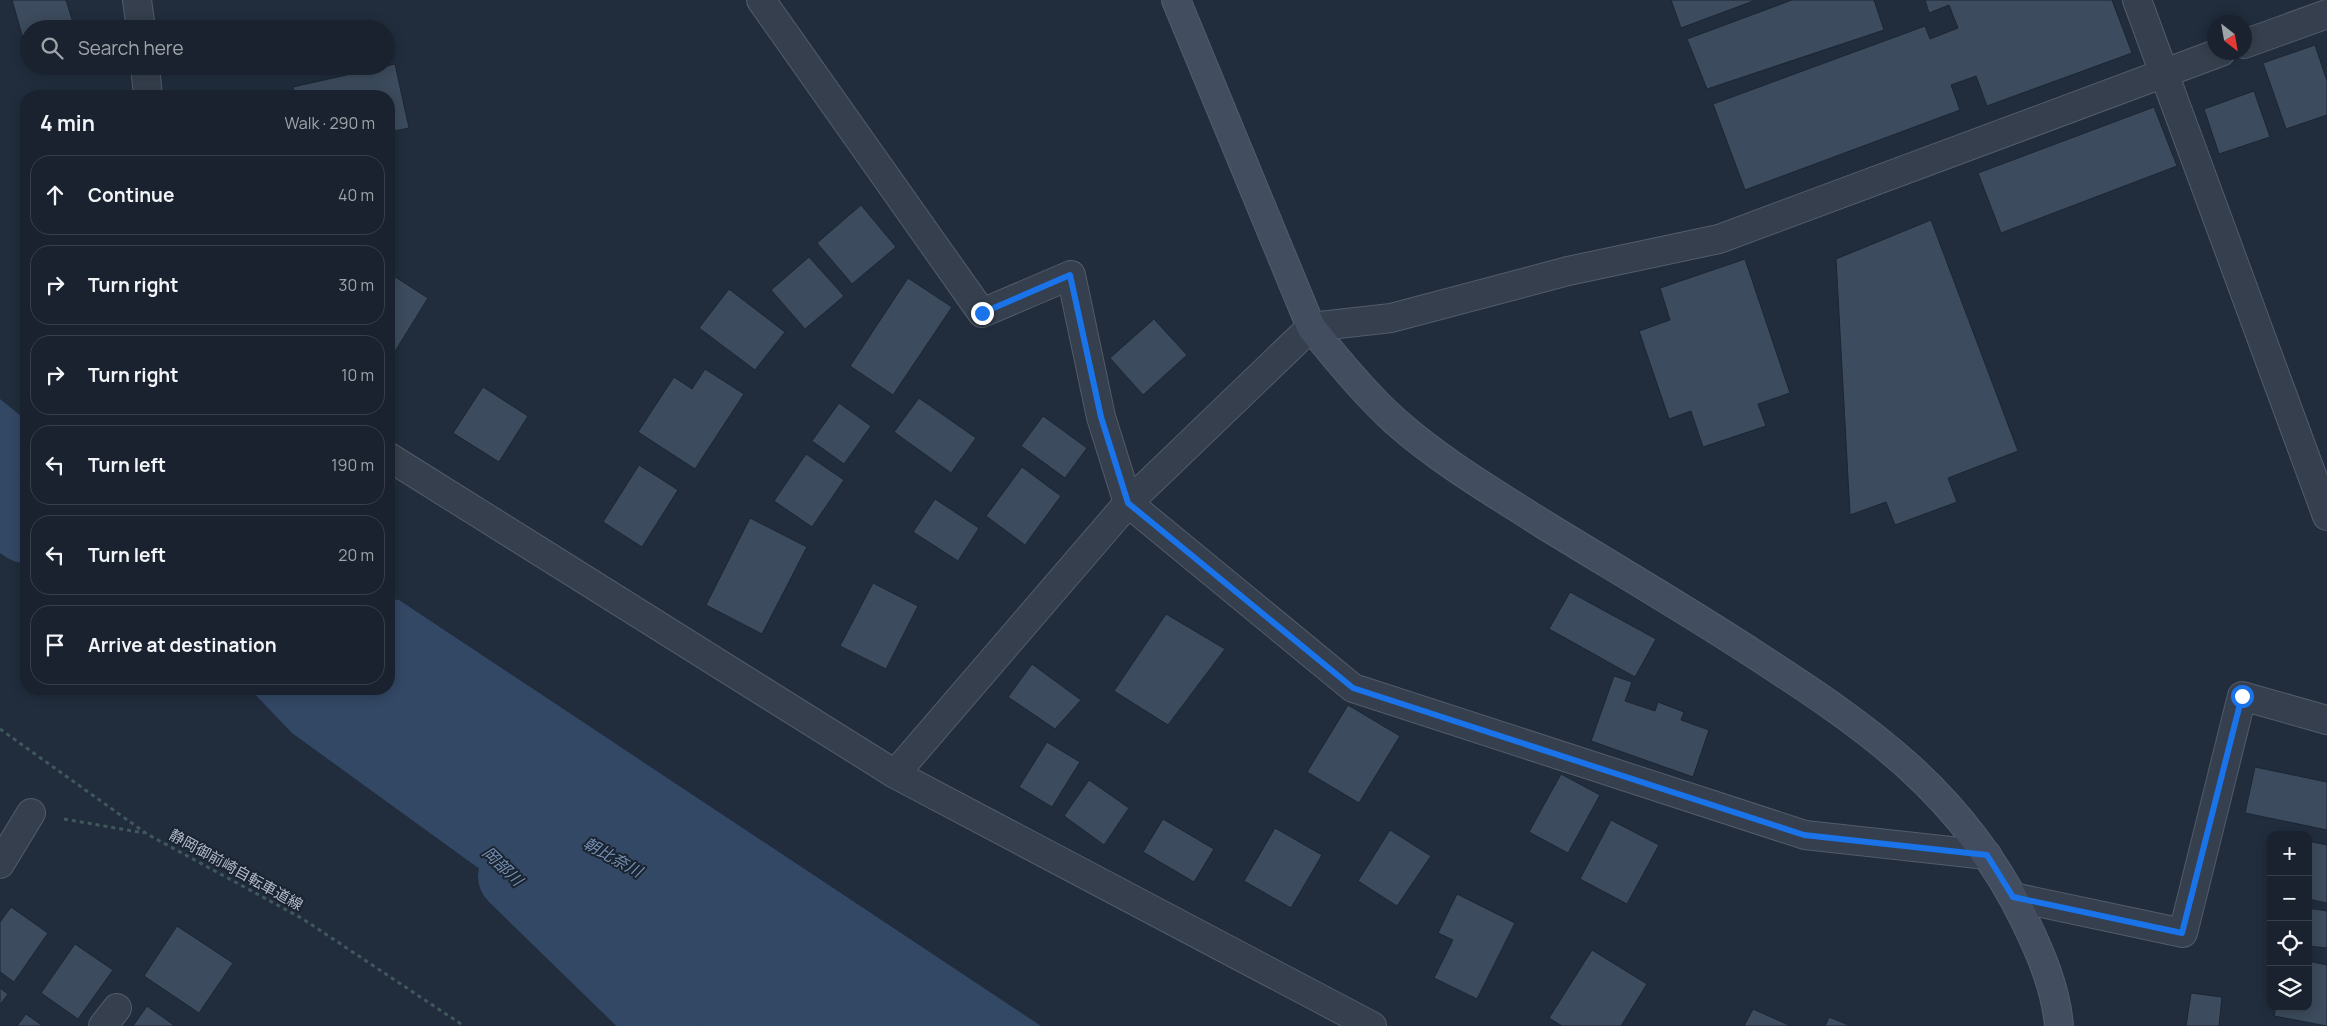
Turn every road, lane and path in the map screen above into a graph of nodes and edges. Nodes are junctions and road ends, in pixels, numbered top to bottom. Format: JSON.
{"nodes":[{"id":1,"x":137,"y":0,"type":"edge"},
{"id":2,"x":760,"y":0,"type":"edge"},
{"id":3,"x":1176,"y":0,"type":"edge"},
{"id":4,"x":2137,"y":0,"type":"edge"},
{"id":5,"x":2327,"y":14,"type":"edge"},
{"id":6,"x":140,"y":20,"type":"edge"},
{"id":7,"x":2252,"y":41,"type":"edge"},
{"id":8,"x":2207,"y":57,"type":"edge"},
{"id":9,"x":2164,"y":74,"type":"junction"},
{"id":10,"x":146,"y":75,"type":"edge"},
{"id":11,"x":147,"y":90,"type":"edge"},
{"id":12,"x":1310,"y":327,"type":"junction"},
{"id":13,"x":395,"y":461,"type":"edge"},
{"id":14,"x":1128,"y":503,"type":"junction"},
{"id":15,"x":2327,"y":516,"type":"edge"},
{"id":16,"x":2327,"y":720,"type":"edge"},
{"id":17,"x":0,"y":729,"type":"edge"},
{"id":18,"x":895,"y":774,"type":"junction"},
{"id":19,"x":31,"y":813,"type":"joint"},
{"id":20,"x":147,"y":834,"type":"junction"},
{"id":21,"x":1987,"y":855,"type":"junction"},
{"id":22,"x":0,"y":864,"type":"edge"},
{"id":23,"x":2013,"y":897,"type":"junction"},
{"id":24,"x":464,"y":1026,"type":"edge"},
{"id":25,"x":1372,"y":1026,"type":"edge"},
{"id":26,"x":2059,"y":1026,"type":"edge"}],
"edges":[{"from":1,"to":6,"type":"street"},
{"from":2,"to":14,"type":"street"},
{"from":3,"to":12,"type":"street"},
{"from":4,"to":9,"type":"street"},
{"from":5,"to":7,"type":"street"},
{"from":8,"to":9,"type":"street"},
{"from":9,"to":12,"type":"street"},
{"from":9,"to":15,"type":"street"},
{"from":10,"to":11,"type":"street"},
{"from":12,"to":14,"type":"street"},
{"from":12,"to":21,"type":"street"},
{"from":13,"to":18,"type":"street"},
{"from":14,"to":18,"type":"street"},
{"from":14,"to":21,"type":"street"},
{"from":16,"to":23,"type":"street"},
{"from":17,"to":20,"type":"path","name":"静岡御前崎自転車道線"},
{"from":18,"to":25,"type":"street"},
{"from":19,"to":20,"type":"path"},
{"from":19,"to":22,"type":"street"},
{"from":20,"to":24,"type":"path","name":"静岡御前崎自転車道線"},
{"from":21,"to":23,"type":"street"},
{"from":23,"to":26,"type":"street"}]}
